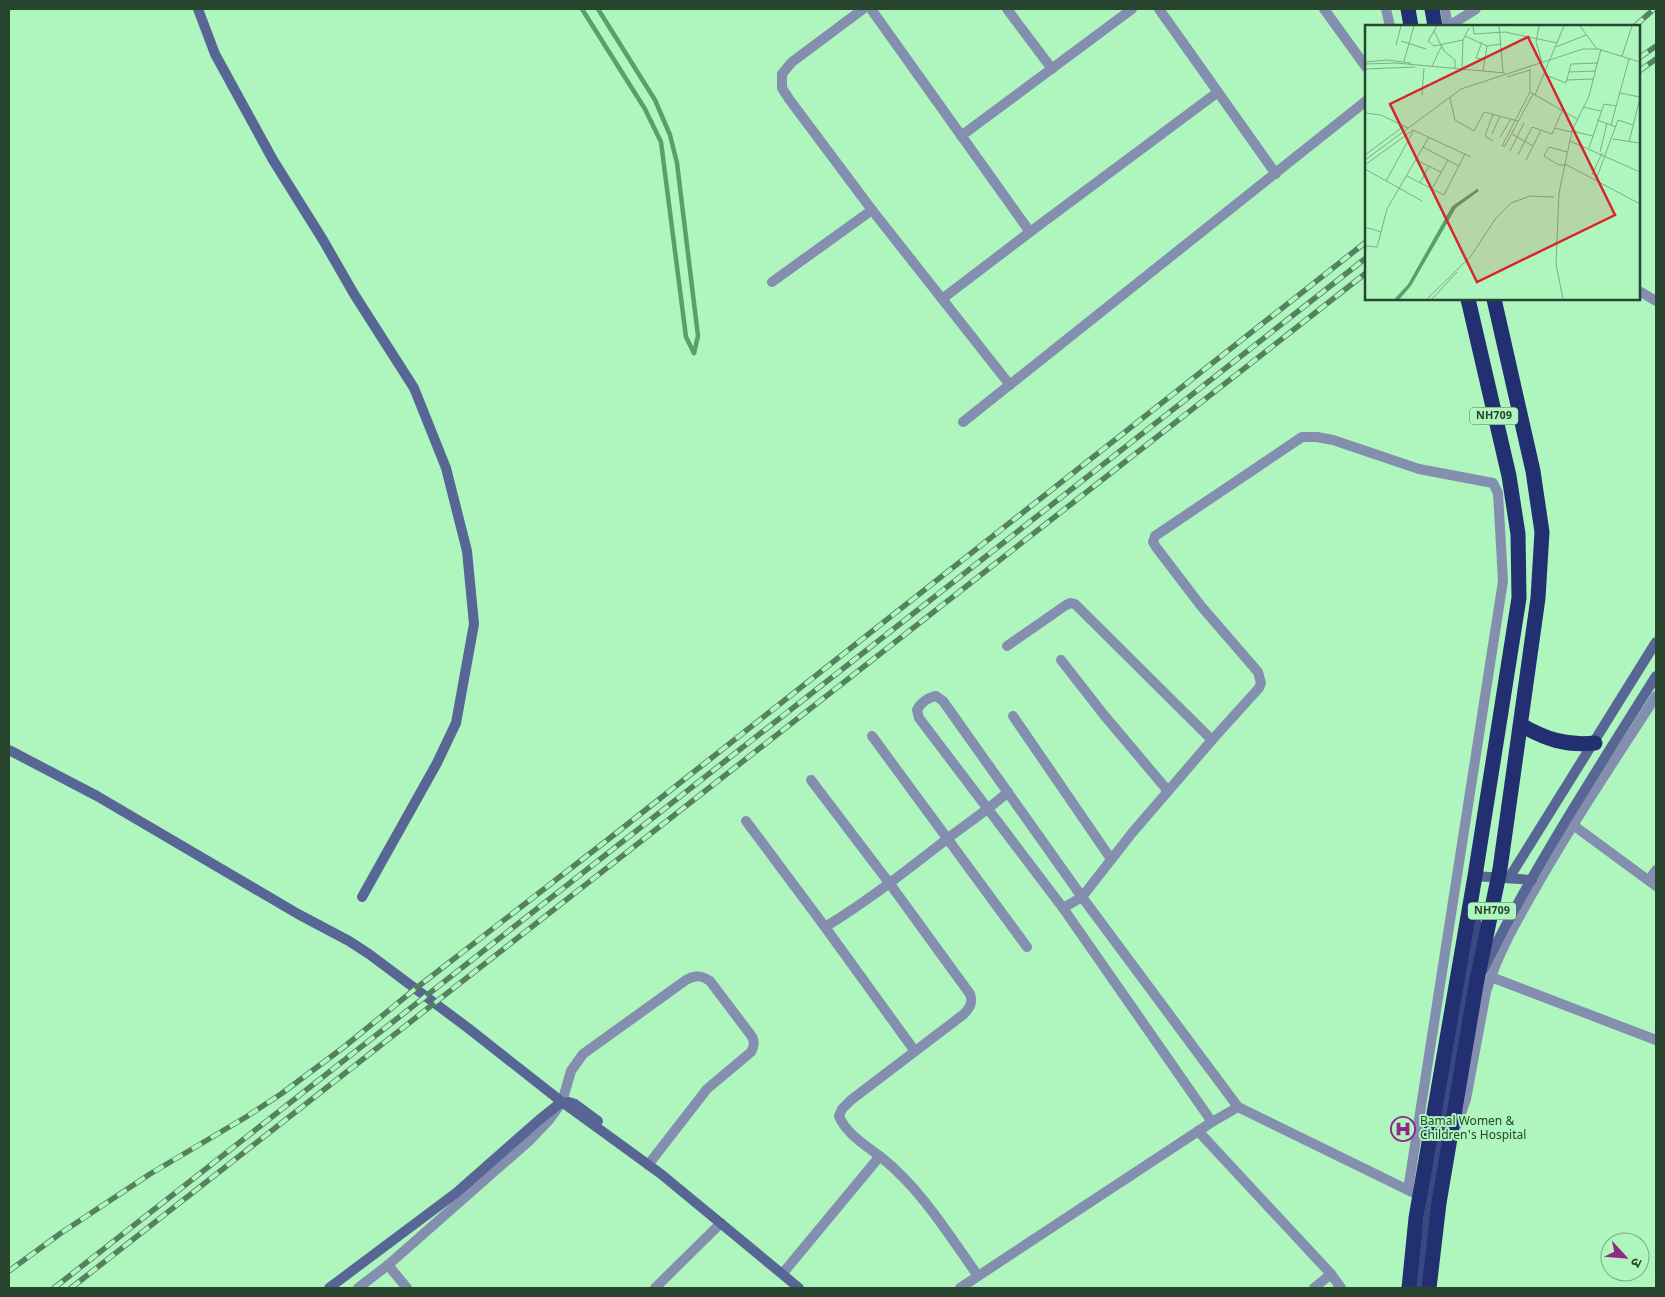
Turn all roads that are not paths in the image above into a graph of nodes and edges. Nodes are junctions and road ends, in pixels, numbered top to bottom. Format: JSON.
{"nodes":[{"id":1,"x":198,"y":9,"type":"edge"},
{"id":2,"x":863,"y":9,"type":"edge"},
{"id":3,"x":871,"y":9,"type":"edge"},
{"id":4,"x":1007,"y":9,"type":"edge"},
{"id":5,"x":1132,"y":9,"type":"edge"},
{"id":6,"x":1159,"y":9,"type":"edge"},
{"id":7,"x":1324,"y":9,"type":"edge"},
{"id":8,"x":1386,"y":9,"type":"edge"},
{"id":9,"x":1408,"y":9,"type":"edge"},
{"id":10,"x":1432,"y":9,"type":"edge"},
{"id":11,"x":1445,"y":9,"type":"edge"},
{"id":12,"x":1476,"y":9,"type":"edge"},
{"id":13,"x":1390,"y":25,"type":"edge"},
{"id":14,"x":1412,"y":25,"type":"edge"},
{"id":15,"x":1435,"y":25,"type":"edge"},
{"id":16,"x":1449,"y":25,"type":"edge"},
{"id":17,"x":1451,"y":25,"type":"edge"},
{"id":18,"x":1365,"y":66,"type":"edge"},
{"id":19,"x":1052,"y":69,"type":"junction"},
{"id":20,"x":1218,"y":92,"type":"junction"},
{"id":21,"x":1365,"y":102,"type":"edge"},
{"id":22,"x":961,"y":136,"type":"junction"},
{"id":23,"x":1276,"y":174,"type":"junction"},
{"id":24,"x":872,"y":210,"type":"junction"},
{"id":25,"x":1030,"y":232,"type":"junction"},
{"id":26,"x":772,"y":282,"type":"dead end"},
{"id":27,"x":1640,"y":292,"type":"edge"},
{"id":28,"x":942,"y":299,"type":"junction"},
{"id":29,"x":1468,"y":300,"type":"edge"},
{"id":30,"x":1494,"y":300,"type":"edge"},
{"id":31,"x":1656,"y":301,"type":"edge"},
{"id":32,"x":1010,"y":385,"type":"junction"},
{"id":33,"x":964,"y":422,"type":"dead end"},
{"id":34,"x":1656,"y":642,"type":"edge"},
{"id":35,"x":1006,"y":646,"type":"dead end"},
{"id":36,"x":1061,"y":660,"type":"dead end"},
{"id":37,"x":1656,"y":676,"type":"edge"},
{"id":38,"x":1656,"y":696,"type":"edge"},
{"id":39,"x":1013,"y":716,"type":"dead end"},
{"id":40,"x":1521,"y":724,"type":"junction"},
{"id":41,"x":872,"y":736,"type":"dead end"},
{"id":42,"x":1212,"y":740,"type":"junction"},
{"id":43,"x":1594,"y":743,"type":"junction"},
{"id":44,"x":9,"y":750,"type":"edge"},
{"id":45,"x":811,"y":780,"type":"dead end"},
{"id":46,"x":1168,"y":791,"type":"junction"},
{"id":47,"x":1008,"y":792,"type":"junction"},
{"id":48,"x":989,"y":809,"type":"junction"},
{"id":49,"x":746,"y":822,"type":"dead end"},
{"id":50,"x":1573,"y":825,"type":"junction"},
{"id":51,"x":948,"y":838,"type":"junction"},
{"id":52,"x":1112,"y":860,"type":"junction"},
{"id":53,"x":1656,"y":870,"type":"edge"},
{"id":54,"x":1475,"y":876,"type":"junction"},
{"id":55,"x":1504,"y":878,"type":"junction"},
{"id":56,"x":1532,"y":880,"type":"junction"},
{"id":57,"x":1652,"y":883,"type":"edge"},
{"id":58,"x":890,"y":884,"type":"junction"},
{"id":59,"x":362,"y":897,"type":"dead end"},
{"id":60,"x":1082,"y":897,"type":"junction"},
{"id":61,"x":1471,"y":900,"type":"junction"},
{"id":62,"x":1494,"y":902,"type":"junction"},
{"id":63,"x":1064,"y":908,"type":"junction"},
{"id":64,"x":825,"y":927,"type":"junction"},
{"id":65,"x":1476,"y":938,"type":"junction"},
{"id":66,"x":1027,"y":947,"type":"dead end"},
{"id":67,"x":1491,"y":977,"type":"junction"},
{"id":68,"x":1476,"y":985,"type":"junction"},
{"id":69,"x":1656,"y":1040,"type":"edge"},
{"id":70,"x":914,"y":1050,"type":"junction"},
{"id":71,"x":562,"y":1102,"type":"junction"},
{"id":72,"x":1238,"y":1107,"type":"junction"},
{"id":73,"x":1212,"y":1122,"type":"junction"},
{"id":74,"x":1198,"y":1132,"type":"junction"},
{"id":75,"x":1450,"y":1135,"type":"junction"},
{"id":76,"x":880,"y":1156,"type":"junction"},
{"id":77,"x":648,"y":1165,"type":"junction"},
{"id":78,"x":1414,"y":1193,"type":"junction"},
{"id":79,"x":1439,"y":1203,"type":"junction"},
{"id":80,"x":721,"y":1223,"type":"junction"},
{"id":81,"x":388,"y":1265,"type":"junction"},
{"id":82,"x":783,"y":1273,"type":"junction"},
{"id":83,"x":1331,"y":1274,"type":"junction"},
{"id":84,"x":978,"y":1276,"type":"junction"},
{"id":85,"x":794,"y":1287,"type":"edge"},
{"id":86,"x":329,"y":1288,"type":"edge"},
{"id":87,"x":358,"y":1288,"type":"edge"},
{"id":88,"x":407,"y":1288,"type":"edge"},
{"id":89,"x":655,"y":1288,"type":"edge"},
{"id":90,"x":960,"y":1288,"type":"edge"},
{"id":91,"x":1314,"y":1288,"type":"edge"},
{"id":92,"x":1341,"y":1288,"type":"edge"},
{"id":93,"x":1409,"y":1288,"type":"edge"},
{"id":94,"x":1419,"y":1288,"type":"edge"},
{"id":95,"x":1429,"y":1288,"type":"edge"}],
"edges":[{"from":1,"to":59,"type":"street"},
{"from":2,"to":24,"type":"street"},
{"from":3,"to":22,"type":"street"},
{"from":4,"to":19,"type":"street"},
{"from":5,"to":19,"type":"street"},
{"from":6,"to":20,"type":"street"},
{"from":7,"to":18,"type":"street"},
{"from":8,"to":13,"type":"street"},
{"from":9,"to":14,"type":"highway"},
{"from":10,"to":15,"type":"highway"},
{"from":11,"to":16,"type":"street"},
{"from":12,"to":17,"type":"street"},
{"from":19,"to":22,"type":"street"},
{"from":20,"to":23,"type":"street"},
{"from":20,"to":25,"type":"street"},
{"from":21,"to":23,"type":"street"},
{"from":22,"to":25,"type":"street"},
{"from":23,"to":32,"type":"street"},
{"from":24,"to":26,"type":"street"},
{"from":24,"to":28,"type":"street"},
{"from":25,"to":28,"type":"street"},
{"from":27,"to":31,"type":"street"},
{"from":28,"to":32,"type":"street"},
{"from":29,"to":54,"type":"highway","number":"NH709"},
{"from":30,"to":40,"type":"highway","number":"NH709"},
{"from":32,"to":33,"type":"street"},
{"from":34,"to":43,"type":"street"},
{"from":35,"to":42,"type":"street"},
{"from":36,"to":46,"type":"street"},
{"from":37,"to":56,"type":"street"},
{"from":38,"to":50,"type":"street"},
{"from":39,"to":52,"type":"street"},
{"from":40,"to":43,"type":"highway"},
{"from":40,"to":55,"type":"highway","number":"NH709"},
{"from":41,"to":51,"type":"street"},
{"from":42,"to":46,"type":"street"},
{"from":42,"to":78,"type":"street"},
{"from":43,"to":55,"type":"street"},
{"from":44,"to":71,"type":"street"},
{"from":45,"to":58,"type":"street"},
{"from":46,"to":52,"type":"street"},
{"from":47,"to":48,"type":"street"},
{"from":47,"to":48,"type":"street"},
{"from":47,"to":60,"type":"street"},
{"from":48,"to":51,"type":"street"},
{"from":48,"to":63,"type":"street"},
{"from":49,"to":64,"type":"street"},
{"from":50,"to":57,"type":"street"},
{"from":50,"to":67,"type":"street"},
{"from":51,"to":58,"type":"street"},
{"from":51,"to":66,"type":"street"},
{"from":52,"to":60,"type":"street"},
{"from":53,"to":57,"type":"street"},
{"from":54,"to":55,"type":"street"},
{"from":54,"to":61,"type":"highway","number":"NH709"},
{"from":55,"to":56,"type":"street"},
{"from":55,"to":62,"type":"highway","number":"NH709"},
{"from":56,"to":68,"type":"street"},
{"from":58,"to":64,"type":"street"},
{"from":58,"to":70,"type":"street"},
{"from":60,"to":63,"type":"street"},
{"from":60,"to":72,"type":"street"},
{"from":61,"to":65,"type":"main road"},
{"from":61,"to":78,"type":"highway","number":"NH709"},
{"from":62,"to":65,"type":"main road"},
{"from":62,"to":68,"type":"highway","number":"NH709"},
{"from":63,"to":73,"type":"street"},
{"from":64,"to":70,"type":"street"},
{"from":65,"to":94,"type":"main road"},
{"from":67,"to":69,"type":"street"},
{"from":67,"to":75,"type":"street"},
{"from":68,"to":75,"type":"highway","number":"NH709"},
{"from":70,"to":76,"type":"street"},
{"from":71,"to":77,"type":"street"},
{"from":71,"to":77,"type":"street"},
{"from":71,"to":81,"type":"street"},
{"from":72,"to":73,"type":"street"},
{"from":72,"to":78,"type":"street"},
{"from":73,"to":74,"type":"street"},
{"from":74,"to":83,"type":"street"},
{"from":74,"to":84,"type":"street"},
{"from":75,"to":79,"type":"highway","number":"NH709"},
{"from":76,"to":82,"type":"street"},
{"from":76,"to":84,"type":"street"},
{"from":77,"to":80,"type":"street"},
{"from":78,"to":79,"type":"street"},
{"from":78,"to":93,"type":"highway","number":"NH709"},
{"from":79,"to":95,"type":"highway","number":"NH709"},
{"from":80,"to":82,"type":"street"},
{"from":80,"to":89,"type":"street"},
{"from":81,"to":87,"type":"street"},
{"from":81,"to":88,"type":"street"},
{"from":82,"to":85,"type":"street"},
{"from":83,"to":91,"type":"street"},
{"from":83,"to":92,"type":"street"},
{"from":84,"to":90,"type":"street"},
{"from":85,"to":86,"type":"street"}]}
